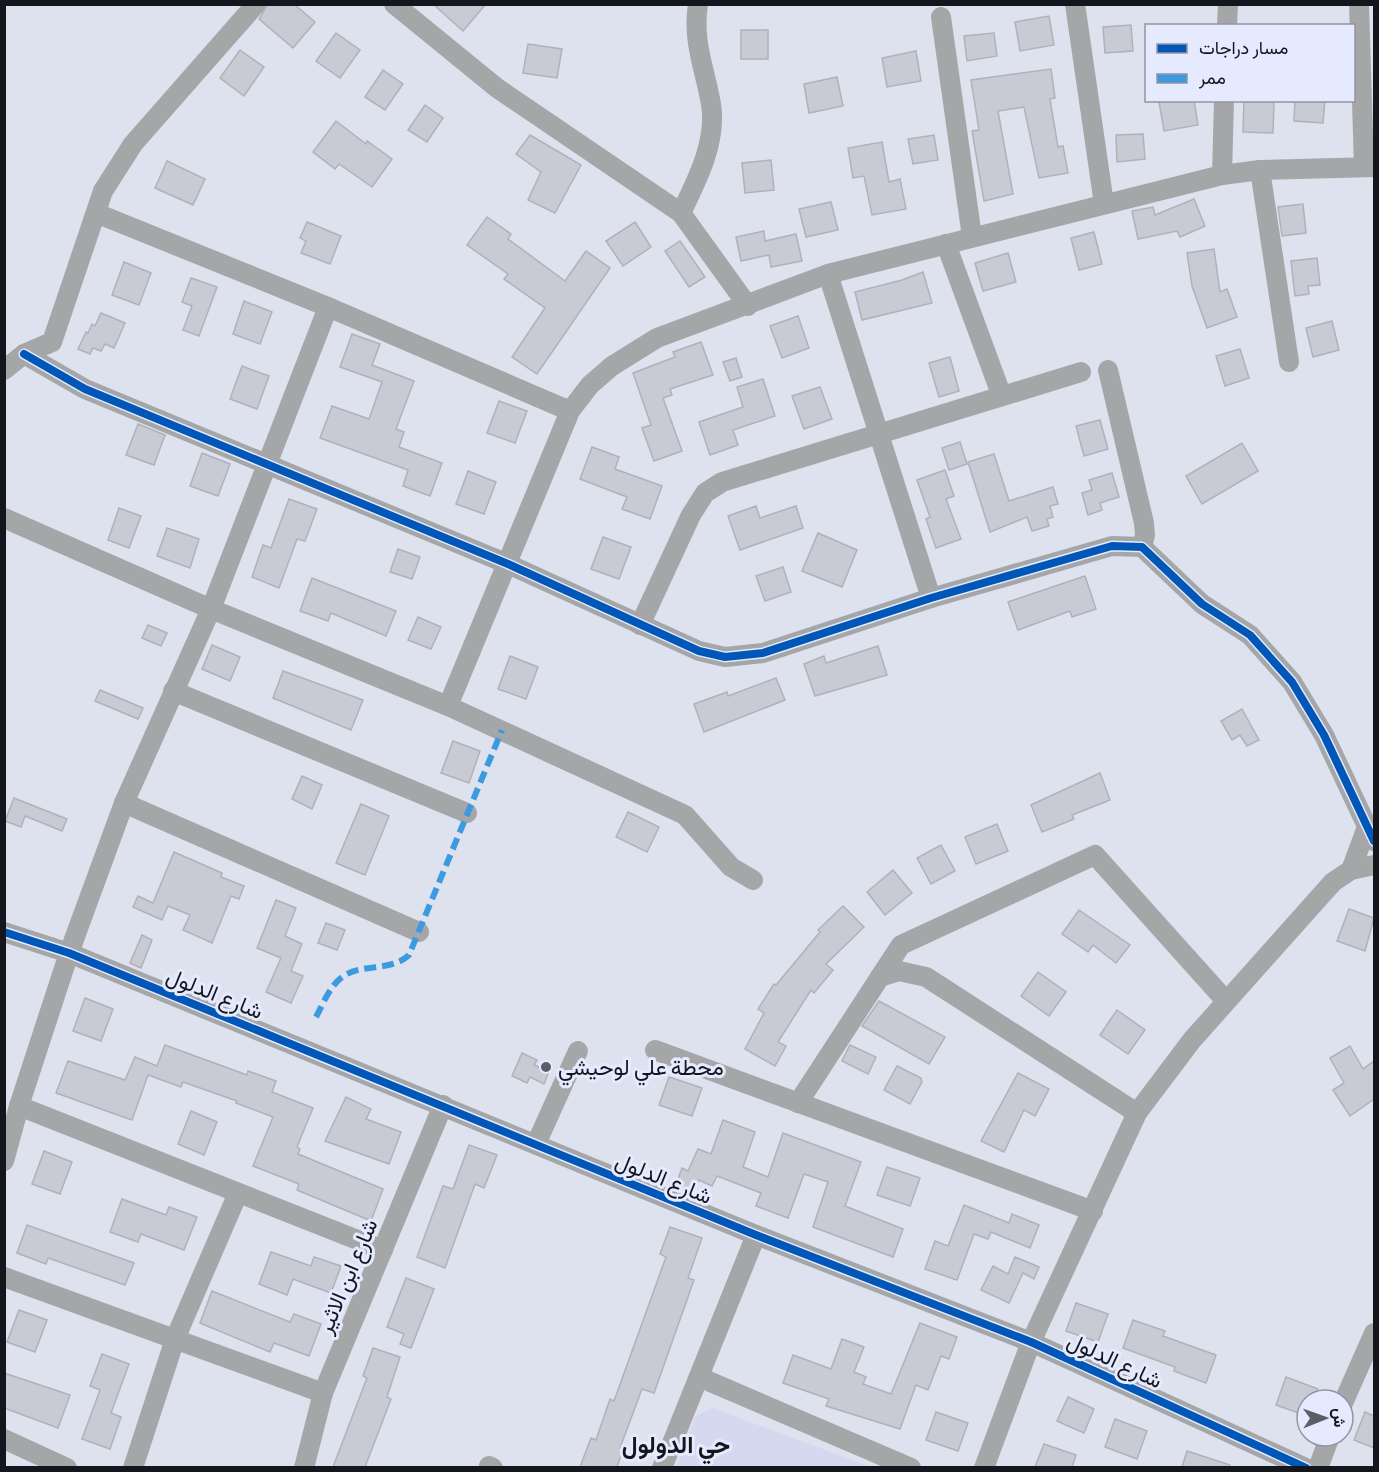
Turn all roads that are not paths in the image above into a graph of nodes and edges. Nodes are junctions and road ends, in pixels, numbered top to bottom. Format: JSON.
{"nodes":[{"id":1,"x":256,"y":4,"type":"edge"},
{"id":2,"x":394,"y":4,"type":"edge"},
{"id":3,"x":698,"y":4,"type":"edge"},
{"id":4,"x":1075,"y":4,"type":"edge"},
{"id":5,"x":1228,"y":4,"type":"edge"},
{"id":6,"x":1359,"y":4,"type":"edge"},
{"id":7,"x":941,"y":17,"type":"dead end"},
{"id":8,"x":1227,"y":24,"type":"edge"},
{"id":9,"x":1367,"y":36,"type":"edge"},
{"id":10,"x":1224,"y":102,"type":"edge"},
{"id":11,"x":1369,"y":167,"type":"edge"},
{"id":12,"x":1260,"y":170,"type":"junction"},
{"id":13,"x":1222,"y":175,"type":"junction"},
{"id":14,"x":1104,"y":204,"type":"junction"},
{"id":15,"x":96,"y":213,"type":"junction"},
{"id":16,"x":681,"y":213,"type":"junction"},
{"id":17,"x":972,"y":237,"type":"junction"},
{"id":18,"x":946,"y":244,"type":"junction"},
{"id":19,"x":828,"y":274,"type":"junction"},
{"id":20,"x":748,"y":306,"type":"junction"},
{"id":21,"x":328,"y":307,"type":"junction"},
{"id":22,"x":24,"y":354,"type":"junction"},
{"id":23,"x":1289,"y":362,"type":"dead end"},
{"id":24,"x":4,"y":370,"type":"edge"},
{"id":25,"x":1108,"y":370,"type":"dead end"},
{"id":26,"x":1081,"y":372,"type":"dead end"},
{"id":27,"x":1001,"y":394,"type":"junction"},
{"id":28,"x":570,"y":411,"type":"junction"},
{"id":29,"x":878,"y":433,"type":"junction"},
{"id":30,"x":267,"y":466,"type":"junction"},
{"id":31,"x":4,"y":518,"type":"edge"},
{"id":32,"x":1142,"y":547,"type":"junction"},
{"id":33,"x":508,"y":564,"type":"junction"},
{"id":34,"x":931,"y":598,"type":"junction"},
{"id":35,"x":211,"y":609,"type":"junction"},
{"id":36,"x":640,"y":625,"type":"junction"},
{"id":37,"x":172,"y":691,"type":"junction"},
{"id":38,"x":448,"y":706,"type":"junction"},
{"id":39,"x":124,"y":803,"type":"junction"},
{"id":40,"x":467,"y":813,"type":"dead end"},
{"id":41,"x":1371,"y":834,"type":"edge"},
{"id":42,"x":1374,"y":865,"type":"edge"},
{"id":43,"x":1351,"y":870,"type":"junction"},
{"id":44,"x":753,"y":880,"type":"dead end"},
{"id":45,"x":4,"y":932,"type":"edge"},
{"id":46,"x":419,"y":932,"type":"dead end"},
{"id":47,"x":69,"y":953,"type":"junction"},
{"id":48,"x":880,"y":977,"type":"junction"},
{"id":49,"x":1226,"y":1001,"type":"junction"},
{"id":50,"x":655,"y":1050,"type":"dead end"},
{"id":51,"x":578,"y":1052,"type":"dead end"},
{"id":52,"x":798,"y":1103,"type":"junction"},
{"id":53,"x":19,"y":1106,"type":"junction"},
{"id":54,"x":443,"y":1106,"type":"junction"},
{"id":55,"x":1137,"y":1113,"type":"junction"},
{"id":56,"x":536,"y":1144,"type":"junction"},
{"id":57,"x":4,"y":1161,"type":"edge"},
{"id":58,"x":238,"y":1193,"type":"junction"},
{"id":59,"x":1093,"y":1211,"type":"junction"},
{"id":60,"x":756,"y":1235,"type":"junction"},
{"id":61,"x":383,"y":1250,"type":"junction"},
{"id":62,"x":4,"y":1278,"type":"edge"},
{"id":63,"x":1374,"y":1333,"type":"edge"},
{"id":64,"x":175,"y":1340,"type":"junction"},
{"id":65,"x":1031,"y":1341,"type":"junction"},
{"id":66,"x":699,"y":1377,"type":"junction"},
{"id":67,"x":1350,"y":1388,"type":"edge"},
{"id":68,"x":323,"y":1393,"type":"junction"},
{"id":69,"x":4,"y":1439,"type":"edge"},
{"id":70,"x":1325,"y":1448,"type":"edge"},
{"id":71,"x":67,"y":1467,"type":"edge"},
{"id":72,"x":133,"y":1467,"type":"edge"},
{"id":73,"x":304,"y":1467,"type":"edge"},
{"id":74,"x":662,"y":1467,"type":"edge"},
{"id":75,"x":911,"y":1467,"type":"edge"},
{"id":76,"x":984,"y":1467,"type":"edge"},
{"id":77,"x":1306,"y":1467,"type":"edge"},
{"id":78,"x":1318,"y":1467,"type":"edge"}],
"edges":[{"from":1,"to":15,"type":"street"},
{"from":2,"to":16,"type":"street"},
{"from":3,"to":16,"type":"street"},
{"from":4,"to":14,"type":"street"},
{"from":5,"to":8,"type":"street"},
{"from":6,"to":9,"type":"street"},
{"from":7,"to":17,"type":"street"},
{"from":9,"to":11,"type":"street"},
{"from":10,"to":13,"type":"street"},
{"from":11,"to":12,"type":"street"},
{"from":12,"to":13,"type":"street"},
{"from":12,"to":23,"type":"street"},
{"from":13,"to":14,"type":"street"},
{"from":14,"to":17,"type":"street"},
{"from":15,"to":21,"type":"street"},
{"from":15,"to":22,"type":"street"},
{"from":16,"to":20,"type":"street"},
{"from":17,"to":18,"type":"street"},
{"from":18,"to":19,"type":"street"},
{"from":18,"to":27,"type":"street"},
{"from":19,"to":20,"type":"street"},
{"from":19,"to":29,"type":"street"},
{"from":20,"to":28,"type":"street"},
{"from":21,"to":28,"type":"street"},
{"from":21,"to":30,"type":"street"},
{"from":22,"to":24,"type":"street"},
{"from":22,"to":30,"type":"street"},
{"from":25,"to":32,"type":"street"},
{"from":26,"to":27,"type":"street"},
{"from":27,"to":29,"type":"street"},
{"from":28,"to":33,"type":"street"},
{"from":29,"to":34,"type":"street"},
{"from":29,"to":36,"type":"street"},
{"from":30,"to":33,"type":"street"},
{"from":30,"to":35,"type":"street"},
{"from":31,"to":35,"type":"street"},
{"from":32,"to":34,"type":"street"},
{"from":32,"to":41,"type":"street"},
{"from":33,"to":36,"type":"street"},
{"from":33,"to":38,"type":"street"},
{"from":34,"to":36,"type":"street"},
{"from":35,"to":37,"type":"street"},
{"from":35,"to":38,"type":"street"},
{"from":37,"to":39,"type":"street"},
{"from":37,"to":40,"type":"street"},
{"from":38,"to":44,"type":"street"},
{"from":39,"to":46,"type":"street"},
{"from":39,"to":47,"type":"street"},
{"from":41,"to":43,"type":"street"},
{"from":42,"to":43,"type":"street"},
{"from":43,"to":49,"type":"street"},
{"from":45,"to":47,"type":"street","name":"شارع الدلول"},
{"from":47,"to":53,"type":"street"},
{"from":47,"to":54,"type":"street","name":"شارع الدلول"},
{"from":48,"to":49,"type":"street"},
{"from":48,"to":52,"type":"street"},
{"from":48,"to":55,"type":"street"},
{"from":49,"to":55,"type":"street"},
{"from":50,"to":52,"type":"street"},
{"from":51,"to":56,"type":"street"},
{"from":52,"to":59,"type":"street"},
{"from":53,"to":57,"type":"street"},
{"from":53,"to":58,"type":"street"},
{"from":54,"to":56,"type":"street","name":"شارع الدلول"},
{"from":54,"to":61,"type":"street","name":"شارع ابن الاثير"},
{"from":55,"to":59,"type":"street"},
{"from":56,"to":60,"type":"street","name":"شارع الدلول"},
{"from":58,"to":61,"type":"street"},
{"from":58,"to":64,"type":"street"},
{"from":59,"to":65,"type":"street"},
{"from":60,"to":65,"type":"street","name":"شارع الدلول"},
{"from":60,"to":66,"type":"street"},
{"from":61,"to":68,"type":"street","name":"شارع ابن الاثير"},
{"from":62,"to":64,"type":"street"},
{"from":63,"to":67,"type":"street"},
{"from":64,"to":68,"type":"street"},
{"from":64,"to":72,"type":"street"},
{"from":65,"to":76,"type":"street"},
{"from":65,"to":77,"type":"street","name":"شارع الدلول"},
{"from":66,"to":74,"type":"street"},
{"from":66,"to":75,"type":"street"},
{"from":68,"to":73,"type":"street","name":"شارع ابن الاثير"},
{"from":69,"to":71,"type":"street"},
{"from":70,"to":78,"type":"street"}]}
